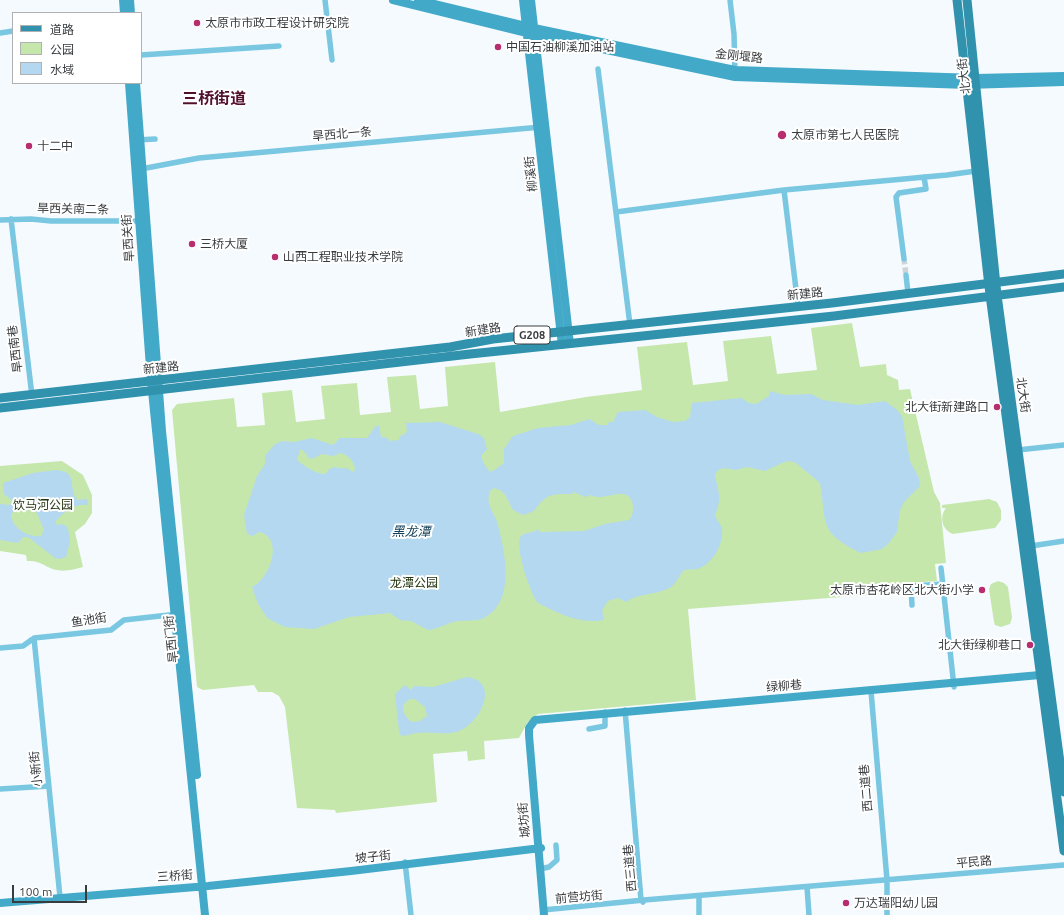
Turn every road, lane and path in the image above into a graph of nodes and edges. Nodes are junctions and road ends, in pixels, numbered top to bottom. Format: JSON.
{"nodes":[{"id":1,"x":123,"y":0,"type":"edge"},
{"id":2,"x":130,"y":0,"type":"edge"},
{"id":3,"x":325,"y":0,"type":"edge"},
{"id":4,"x":393,"y":0,"type":"edge"},
{"id":5,"x":418,"y":0,"type":"edge"},
{"id":6,"x":523,"y":0,"type":"edge"},
{"id":7,"x":531,"y":0,"type":"edge"},
{"id":8,"x":730,"y":0,"type":"edge"},
{"id":9,"x":957,"y":0,"type":"edge"},
{"id":10,"x":967,"y":0,"type":"edge"},
{"id":11,"x":124,"y":12,"type":"edge"},
{"id":12,"x":131,"y":12,"type":"edge"},
{"id":13,"x":12,"y":31,"type":"edge"},
{"id":14,"x":531,"y":31,"type":"junction"},
{"id":15,"x":0,"y":33,"type":"edge"},
{"id":16,"x":279,"y":46,"type":"dead end"},
{"id":17,"x":142,"y":55,"type":"edge"},
{"id":18,"x":332,"y":60,"type":"dead end"},
{"id":19,"x":598,"y":68,"type":"dead end"},
{"id":20,"x":735,"y":73,"type":"junction"},
{"id":21,"x":1064,"y":76,"type":"edge"},
{"id":22,"x":972,"y":82,"type":"junction"},
{"id":23,"x":1064,"y":82,"type":"edge"},
{"id":24,"x":129,"y":84,"type":"edge"},
{"id":25,"x":136,"y":84,"type":"edge"},
{"id":26,"x":541,"y":127,"type":"junction"},
{"id":27,"x":155,"y":139,"type":"dead end"},
{"id":28,"x":136,"y":140,"type":"junction"},
{"id":29,"x":141,"y":169,"type":"junction"},
{"id":30,"x":976,"y":171,"type":"junction"},
{"id":31,"x":924,"y":177,"type":"junction"},
{"id":32,"x":784,"y":190,"type":"junction"},
{"id":33,"x":616,"y":212,"type":"junction"},
{"id":34,"x":11,"y":219,"type":"junction"},
{"id":35,"x":0,"y":220,"type":"edge"},
{"id":36,"x":142,"y":220,"type":"junction"},
{"id":37,"x":904,"y":259,"type":"tunnel mouth"},
{"id":38,"x":1064,"y":274,"type":"edge"},
{"id":39,"x":906,"y":275,"type":"tunnel mouth"},
{"id":40,"x":992,"y":282,"type":"junction"},
{"id":41,"x":1064,"y":286,"type":"edge"},
{"id":42,"x":908,"y":293,"type":"junction"},
{"id":43,"x":994,"y":295,"type":"junction"},
{"id":44,"x":798,"y":306,"type":"junction"},
{"id":45,"x":630,"y":325,"type":"junction"},
{"id":46,"x":565,"y":332,"type":"junction"},
{"id":47,"x":566,"y":344,"type":"junction"},
{"id":48,"x":155,"y":386,"type":"junction"},
{"id":49,"x":31,"y":394,"type":"junction"},
{"id":50,"x":0,"y":398,"type":"edge"},
{"id":51,"x":32,"y":404,"type":"junction"},
{"id":52,"x":0,"y":408,"type":"edge"},
{"id":53,"x":1064,"y":445,"type":"edge"},
{"id":54,"x":1018,"y":450,"type":"junction"},
{"id":55,"x":1064,"y":541,"type":"edge"},
{"id":56,"x":1031,"y":546,"type":"junction"},
{"id":57,"x":941,"y":568,"type":"dead end"},
{"id":58,"x":943,"y":584,"type":"junction"},
{"id":59,"x":912,"y":605,"type":"dead end"},
{"id":60,"x":177,"y":614,"type":"junction"},
{"id":61,"x":34,"y":638,"type":"junction"},
{"id":62,"x":0,"y":648,"type":"edge"},
{"id":63,"x":1041,"y":677,"type":"junction"},
{"id":64,"x":954,"y":685,"type":"junction"},
{"id":65,"x":870,"y":693,"type":"junction"},
{"id":66,"x":626,"y":712,"type":"junction"},
{"id":67,"x":605,"y":714,"type":"junction"},
{"id":68,"x":533,"y":724,"type":"joint"},
{"id":69,"x":589,"y":729,"type":"dead end"},
{"id":70,"x":49,"y":786,"type":"junction"},
{"id":71,"x":0,"y":789,"type":"edge"},
{"id":72,"x":1064,"y":792,"type":"edge"},
{"id":73,"x":556,"y":845,"type":"dead end"},
{"id":74,"x":540,"y":846,"type":"junction"},
{"id":75,"x":1064,"y":851,"type":"edge"},
{"id":76,"x":405,"y":864,"type":"junction"},
{"id":77,"x":1064,"y":866,"type":"edge"},
{"id":78,"x":541,"y":869,"type":"junction"},
{"id":79,"x":886,"y":881,"type":"junction"},
{"id":80,"x":205,"y":884,"type":"junction"},
{"id":81,"x":807,"y":888,"type":"junction"},
{"id":82,"x":60,"y":896,"type":"junction"},
{"id":83,"x":699,"y":897,"type":"junction"},
{"id":84,"x":0,"y":901,"type":"edge"},
{"id":85,"x":643,"y":901,"type":"junction"},
{"id":86,"x":545,"y":912,"type":"edge"},
{"id":87,"x":205,"y":915,"type":"edge"},
{"id":88,"x":211,"y":915,"type":"edge"},
{"id":89,"x":411,"y":915,"type":"edge"},
{"id":90,"x":699,"y":915,"type":"edge"},
{"id":91,"x":809,"y":915,"type":"edge"},
{"id":92,"x":887,"y":915,"type":"edge"}],
"edges":[{"from":1,"to":11,"type":"main road"},
{"from":2,"to":12,"type":"main road"},
{"from":3,"to":18,"type":"street"},
{"from":4,"to":14,"type":"main road"},
{"from":5,"to":14,"type":"main road"},
{"from":6,"to":14,"type":"main road","name":"柳溪街"},
{"from":7,"to":14,"type":"main road","name":"柳溪街"},
{"from":8,"to":20,"type":"street"},
{"from":9,"to":22,"type":"main road","name":"北大街"},
{"from":10,"to":22,"type":"main road","name":"北大街"},
{"from":13,"to":15,"type":"street"},
{"from":14,"to":20,"type":"main road","name":"金刚堰路"},
{"from":14,"to":26,"type":"main road","name":"柳溪街"},
{"from":16,"to":17,"type":"street"},
{"from":19,"to":33,"type":"street"},
{"from":20,"to":22,"type":"main road","name":"金刚堰路"},
{"from":21,"to":22,"type":"main road","name":"金刚堰路"},
{"from":22,"to":23,"type":"main road"},
{"from":22,"to":30,"type":"main road","name":"北大街"},
{"from":22,"to":40,"type":"main road","name":"北大街"},
{"from":24,"to":28,"type":"main road","name":"旱西关街"},
{"from":25,"to":28,"type":"main road","name":"旱西关街"},
{"from":26,"to":29,"type":"street","name":"旱西北一条"},
{"from":26,"to":46,"type":"main road","name":"柳溪街"},
{"from":27,"to":28,"type":"street"},
{"from":28,"to":29,"type":"main road","name":"旱西关街"},
{"from":28,"to":36,"type":"main road","name":"旱西关街"},
{"from":29,"to":36,"type":"main road","name":"旱西关街"},
{"from":30,"to":31,"type":"street"},
{"from":30,"to":40,"type":"main road","name":"北大街"},
{"from":31,"to":32,"type":"street"},
{"from":31,"to":37,"type":"street"},
{"from":32,"to":33,"type":"street"},
{"from":32,"to":44,"type":"street"},
{"from":33,"to":45,"type":"street"},
{"from":34,"to":35,"type":"street","name":"旱西关南二条"},
{"from":34,"to":36,"type":"street","name":"旱西关南二条"},
{"from":34,"to":49,"type":"street","name":"旱西南巷"},
{"from":36,"to":48,"type":"main road","name":"旱西关街"},
{"from":38,"to":40,"type":"main road","name":"新建路","number":"G208"},
{"from":39,"to":42,"type":"street"},
{"from":40,"to":42,"type":"main road","name":"新建路","number":"G208"},
{"from":40,"to":43,"type":"main road","name":"北大街"},
{"from":41,"to":43,"type":"main road","name":"新建路","number":"G208"},
{"from":42,"to":44,"type":"main road","name":"新建路","number":"G208"},
{"from":43,"to":47,"type":"main road","name":"新建路","number":"G208"},
{"from":43,"to":54,"type":"main road","name":"北大街"},
{"from":43,"to":63,"type":"main road"},
{"from":44,"to":45,"type":"main road","name":"新建路","number":"G208"},
{"from":45,"to":46,"type":"main road","name":"新建路","number":"G208"},
{"from":46,"to":47,"type":"main road","name":"柳溪街"},
{"from":46,"to":48,"type":"main road","name":"新建路","number":"G208"},
{"from":47,"to":48,"type":"main road","name":"新建路","number":"G208"},
{"from":48,"to":49,"type":"main road","name":"新建路","number":"G208"},
{"from":48,"to":51,"type":"main road","name":"新建路","number":"G208"},
{"from":48,"to":60,"type":"main road","name":"旱西门街"},
{"from":49,"to":50,"type":"main road","name":"新建路","number":"G208"},
{"from":49,"to":51,"type":"street","name":"旱西南巷"},
{"from":51,"to":52,"type":"main road","name":"新建路","number":"G208"},
{"from":53,"to":54,"type":"street"},
{"from":54,"to":56,"type":"main road","name":"北大街"},
{"from":55,"to":56,"type":"street"},
{"from":56,"to":72,"type":"main road","name":"北大街"},
{"from":57,"to":58,"type":"street"},
{"from":58,"to":59,"type":"street"},
{"from":58,"to":64,"type":"street"},
{"from":60,"to":61,"type":"street","name":"鱼池街"},
{"from":60,"to":80,"type":"main road","name":"旱西门街"},
{"from":61,"to":62,"type":"street","name":"鱼池街"},
{"from":61,"to":70,"type":"street","name":"小新街"},
{"from":63,"to":64,"type":"main road","name":"绿柳巷"},
{"from":63,"to":75,"type":"main road"},
{"from":64,"to":65,"type":"main road","name":"绿柳巷"},
{"from":65,"to":66,"type":"main road","name":"绿柳巷"},
{"from":65,"to":79,"type":"street","name":"西二道巷"},
{"from":66,"to":67,"type":"main road","name":"绿柳巷"},
{"from":66,"to":85,"type":"street","name":"西三道巷"},
{"from":67,"to":68,"type":"main road","name":"绿柳巷"},
{"from":67,"to":69,"type":"street"},
{"from":68,"to":74,"type":"main road","name":"城坊街"},
{"from":70,"to":71,"type":"street"},
{"from":70,"to":82,"type":"street","name":"小新街"},
{"from":73,"to":78,"type":"street"},
{"from":74,"to":76,"type":"main road","name":"坡子街"},
{"from":74,"to":78,"type":"main road","name":"城坊街"},
{"from":76,"to":80,"type":"main road","name":"坡子街"},
{"from":76,"to":89,"type":"street"},
{"from":77,"to":79,"type":"street","name":"平民路"},
{"from":78,"to":86,"type":"main road","name":"城坊街"},
{"from":79,"to":81,"type":"street","name":"前营坊街"},
{"from":79,"to":92,"type":"street","name":"西二道巷"},
{"from":80,"to":82,"type":"main road","name":"三桥街"},
{"from":80,"to":87,"type":"main road"},
{"from":80,"to":88,"type":"main road"},
{"from":81,"to":83,"type":"street","name":"前营坊街"},
{"from":81,"to":91,"type":"street"},
{"from":82,"to":84,"type":"main road","name":"三桥街"},
{"from":83,"to":85,"type":"street","name":"前营坊街"},
{"from":83,"to":90,"type":"street"},
{"from":85,"to":86,"type":"street","name":"前营坊街"}]}
